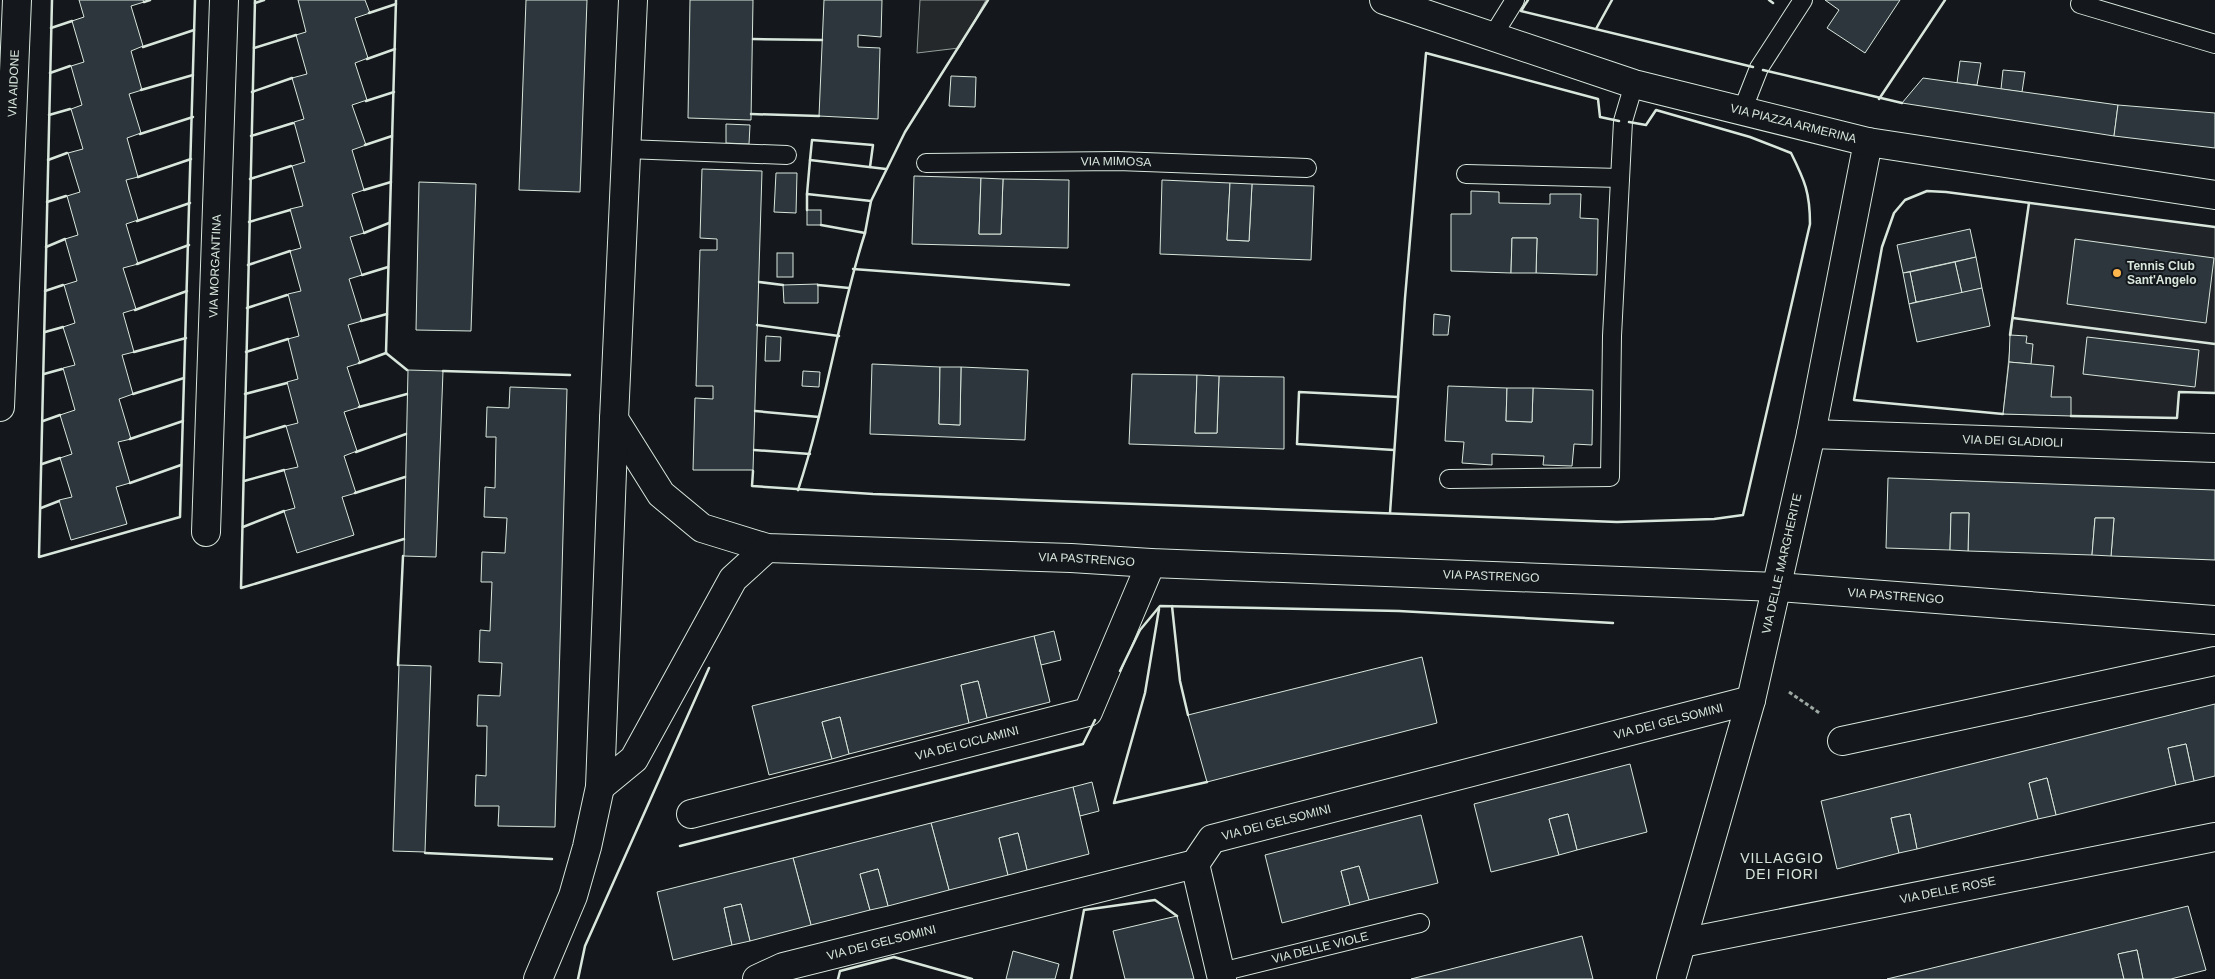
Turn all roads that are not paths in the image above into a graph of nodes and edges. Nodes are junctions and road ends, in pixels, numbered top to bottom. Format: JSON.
{"nodes":[{"id":1,"x":17,"y":0,"type":"edge"},
{"id":2,"x":224,"y":0,"type":"edge"},
{"id":3,"x":633,"y":0,"type":"edge"},
{"id":4,"x":1384,"y":0,"type":"edge"},
{"id":5,"x":1516,"y":0,"type":"edge"},
{"id":6,"x":1803,"y":0,"type":"edge"},
{"id":7,"x":2080,"y":4,"type":"dead end"},
{"id":8,"x":1492,"y":37,"type":"junction"},
{"id":9,"x":2215,"y":44,"type":"edge"},
{"id":10,"x":1634,"y":84,"type":"junction"},
{"id":11,"x":1742,"y":111,"type":"junction"},
{"id":12,"x":1868,"y":142,"type":"junction"},
{"id":13,"x":626,"y":149,"type":"junction"},
{"id":14,"x":787,"y":155,"type":"dead end"},
{"id":15,"x":926,"y":163,"type":"dead end"},
{"id":16,"x":1307,"y":168,"type":"dead end"},
{"id":17,"x":1466,"y":174,"type":"dead end"},
{"id":18,"x":1620,"y":178,"type":"junction"},
{"id":19,"x":2215,"y":195,"type":"edge"},
{"id":20,"x":0,"y":407,"type":"edge"},
{"id":21,"x":614,"y":419,"type":"junction"},
{"id":22,"x":1811,"y":434,"type":"junction"},
{"id":23,"x":2215,"y":448,"type":"edge"},
{"id":24,"x":1449,"y":479,"type":"dead end"},
{"id":25,"x":206,"y":532,"type":"dead end"},
{"id":26,"x":767,"y":548,"type":"junction"},
{"id":27,"x":1151,"y":563,"type":"junction"},
{"id":28,"x":1777,"y":587,"type":"junction"},
{"id":29,"x":2215,"y":620,"type":"edge"},
{"id":30,"x":2215,"y":661,"type":"edge"},
{"id":31,"x":1754,"y":689,"type":"junction"},
{"id":32,"x":1842,"y":741,"type":"road end"},
{"id":33,"x":600,"y":786,"type":"junction"},
{"id":34,"x":691,"y":814,"type":"dead end"},
{"id":35,"x":2215,"y":837,"type":"edge"},
{"id":36,"x":1195,"y":864,"type":"junction"},
{"id":37,"x":1420,"y":923,"type":"dead end"},
{"id":38,"x":1682,"y":943,"type":"junction"},
{"id":39,"x":1221,"y":976,"type":"edge"},
{"id":40,"x":538,"y":979,"type":"edge"},
{"id":41,"x":757,"y":979,"type":"edge"},
{"id":42,"x":1672,"y":979,"type":"edge"}],
"edges":[{"from":1,"to":20,"type":"street","name":"VIA AIDONE"},
{"from":2,"to":25,"type":"street","name":"VIA MORGANTINA"},
{"from":3,"to":13,"type":"street"},
{"from":4,"to":8,"type":"street","name":"VIA PIAZZA ARMERINA"},
{"from":5,"to":8,"type":"lane"},
{"from":6,"to":11,"type":"lane"},
{"from":7,"to":9,"type":"lane"},
{"from":8,"to":10,"type":"street","name":"VIA PIAZZA ARMERINA"},
{"from":10,"to":11,"type":"street","name":"VIA PIAZZA ARMERINA"},
{"from":10,"to":18,"type":"lane"},
{"from":11,"to":12,"type":"street","name":"VIA PIAZZA ARMERINA"},
{"from":12,"to":19,"type":"street","name":"VIA PIAZZA ARMERINA"},
{"from":12,"to":22,"type":"street","name":"VIA DELLE MARGHERITE"},
{"from":13,"to":14,"type":"lane"},
{"from":13,"to":21,"type":"street"},
{"from":15,"to":16,"type":"lane","name":"VIA MIMOSA"},
{"from":17,"to":18,"type":"lane"},
{"from":18,"to":24,"type":"lane"},
{"from":21,"to":26,"type":"street","name":"VIA PASTRENGO"},
{"from":21,"to":33,"type":"street"},
{"from":22,"to":23,"type":"street","name":"VIA DEI GLADIOLI"},
{"from":22,"to":28,"type":"street","name":"VIA DELLE MARGHERITE"},
{"from":26,"to":27,"type":"street","name":"VIA PASTRENGO"},
{"from":26,"to":33,"type":"street"},
{"from":27,"to":28,"type":"street","name":"VIA PASTRENGO"},
{"from":27,"to":34,"type":"street","name":"VIA DEI CICLAMINI"},
{"from":28,"to":29,"type":"street","name":"VIA PASTRENGO"},
{"from":28,"to":31,"type":"street","name":"VIA DELLE MARGHERITE"},
{"from":30,"to":32,"type":"street"},
{"from":31,"to":36,"type":"street","name":"VIA DEI GELSOMINI"},
{"from":31,"to":38,"type":"street","name":"VIA DELLE MARGHERITE"},
{"from":33,"to":40,"type":"street"},
{"from":35,"to":38,"type":"street","name":"VIA DELLE ROSE"},
{"from":36,"to":39,"type":"street"},
{"from":36,"to":41,"type":"street","name":"VIA DEI GELSOMINI"},
{"from":37,"to":39,"type":"lane","name":"VIA DELLE VIOLE"},
{"from":38,"to":42,"type":"street","name":"VIA DELLE MARGHERITE"}]}
